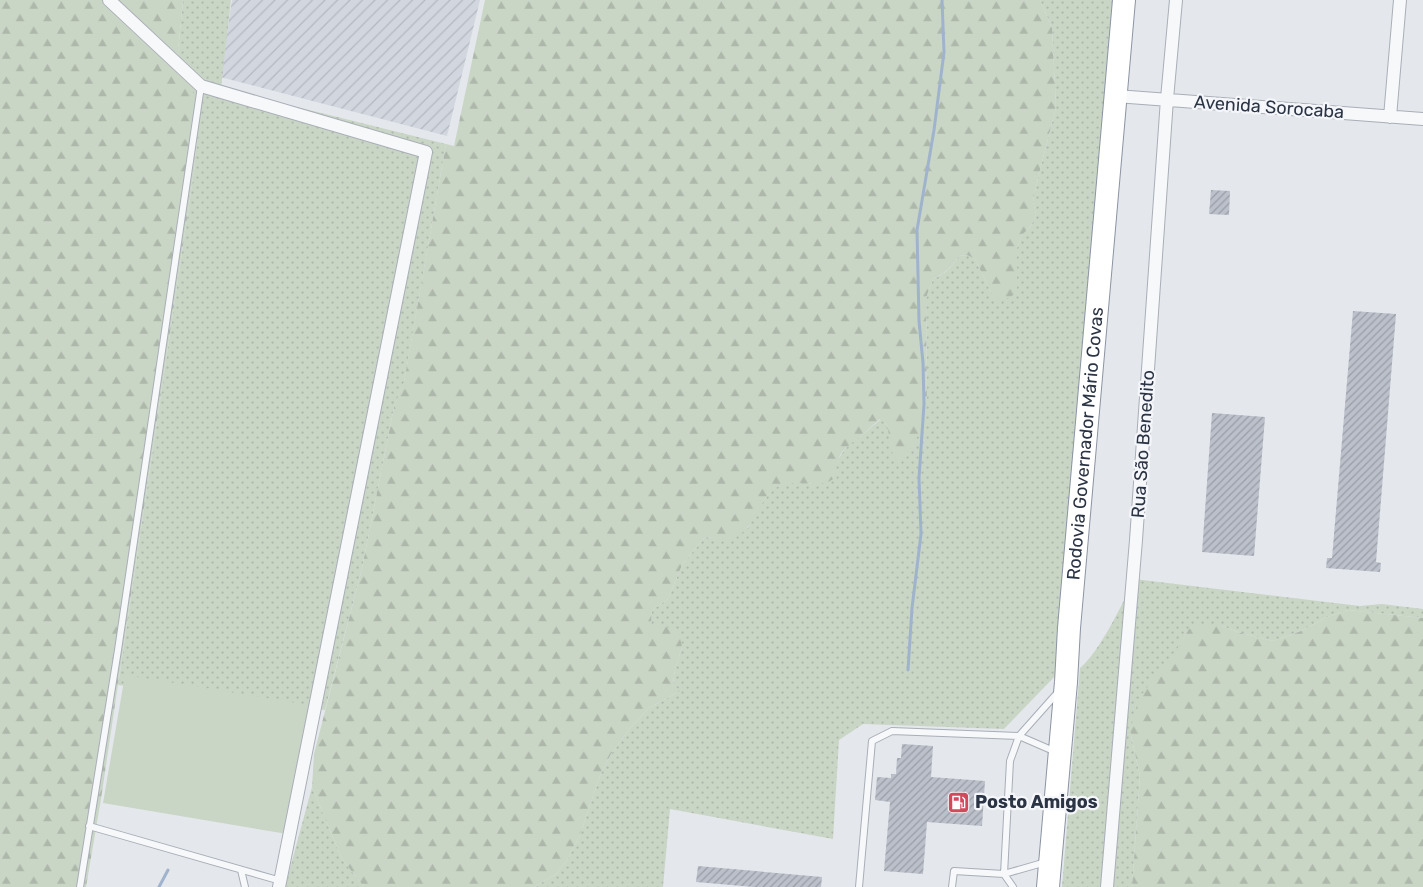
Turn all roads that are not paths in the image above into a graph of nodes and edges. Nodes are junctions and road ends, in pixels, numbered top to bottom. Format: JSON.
{"nodes":[{"id":1,"x":110,"y":0,"type":"edge"},
{"id":2,"x":1124,"y":0,"type":"edge"},
{"id":3,"x":1176,"y":0,"type":"edge"},
{"id":4,"x":1400,"y":0,"type":"edge"},
{"id":5,"x":201,"y":86,"type":"junction"},
{"id":6,"x":1116,"y":96,"type":"junction"},
{"id":7,"x":1166,"y":99,"type":"junction"},
{"id":8,"x":1390,"y":117,"type":"junction"},
{"id":9,"x":1423,"y":119,"type":"edge"},
{"id":10,"x":1066,"y":682,"type":"junction"},
{"id":11,"x":1019,"y":736,"type":"junction"},
{"id":12,"x":1059,"y":753,"type":"junction"},
{"id":13,"x":90,"y":826,"type":"junction"},
{"id":14,"x":1050,"y":861,"type":"junction"},
{"id":15,"x":241,"y":870,"type":"junction"},
{"id":16,"x":1004,"y":874,"type":"junction"},
{"id":17,"x":280,"y":884,"type":"edge"},
{"id":18,"x":80,"y":887,"type":"edge"},
{"id":19,"x":245,"y":887,"type":"edge"},
{"id":20,"x":859,"y":887,"type":"edge"},
{"id":21,"x":952,"y":887,"type":"edge"},
{"id":22,"x":1013,"y":887,"type":"edge"},
{"id":23,"x":1048,"y":887,"type":"edge"},
{"id":24,"x":1107,"y":887,"type":"edge"}],
"edges":[{"from":1,"to":5,"type":"street"},
{"from":2,"to":6,"type":"highway","name":"Rodovia Governador Mário Covas"},
{"from":3,"to":7,"type":"street","name":"Rua São Benedito"},
{"from":4,"to":8,"type":"street"},
{"from":5,"to":13,"type":"lane"},
{"from":5,"to":17,"type":"street"},
{"from":6,"to":7,"type":"street","name":"Avenida Sorocaba"},
{"from":6,"to":10,"type":"highway","name":"Rodovia Governador Mário Covas"},
{"from":7,"to":8,"type":"street","name":"Avenida Sorocaba"},
{"from":7,"to":24,"type":"street","name":"Rua São Benedito"},
{"from":8,"to":9,"type":"street","name":"Avenida Sorocaba"},
{"from":10,"to":11,"type":"lane"},
{"from":10,"to":12,"type":"highway","name":"Rodovia Governador Mário Covas"},
{"from":11,"to":12,"type":"lane"},
{"from":11,"to":16,"type":"lane"},
{"from":11,"to":20,"type":"lane"},
{"from":12,"to":14,"type":"highway","name":"Rodovia Governador Mário Covas"},
{"from":13,"to":15,"type":"lane"},
{"from":13,"to":18,"type":"lane"},
{"from":14,"to":16,"type":"lane"},
{"from":14,"to":23,"type":"highway","name":"Rodovia Governador Mário Covas"},
{"from":15,"to":17,"type":"lane"},
{"from":15,"to":19,"type":"lane"},
{"from":16,"to":21,"type":"lane"},
{"from":16,"to":22,"type":"lane"}]}
